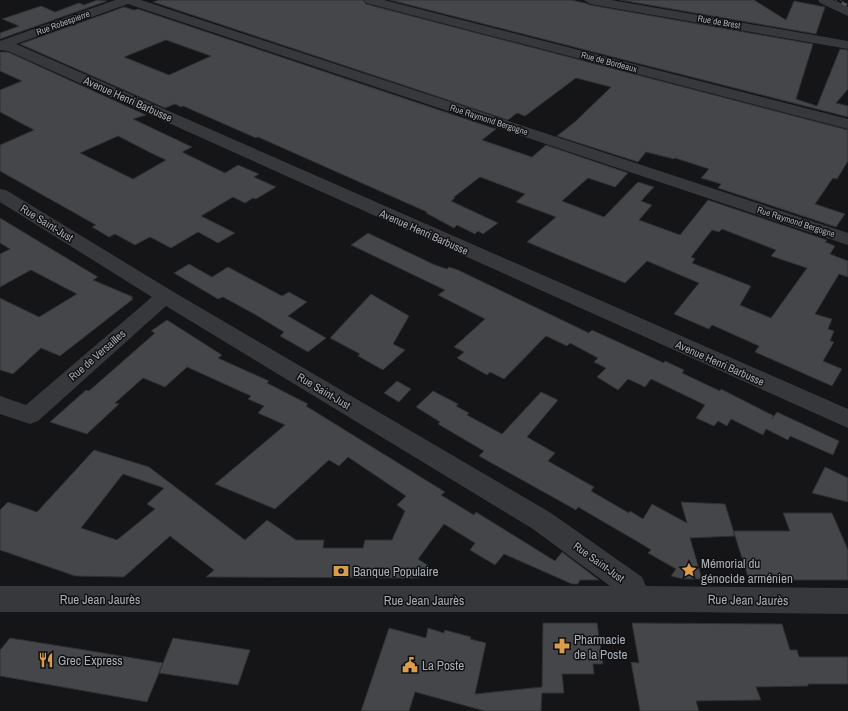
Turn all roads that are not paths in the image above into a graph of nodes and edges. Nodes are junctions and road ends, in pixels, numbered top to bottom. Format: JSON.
{"nodes":[{"id":1,"x":126,"y":0,"type":"edge"},
{"id":2,"x":129,"y":0,"type":"edge"},
{"id":3,"x":370,"y":0,"type":"edge"},
{"id":4,"x":590,"y":0,"type":"edge"},
{"id":5,"x":824,"y":0,"type":"edge"},
{"id":6,"x":848,"y":12,"type":"edge"},
{"id":7,"x":848,"y":45,"type":"edge"},
{"id":8,"x":0,"y":46,"type":"edge"},
{"id":9,"x":848,"y":124,"type":"edge"},
{"id":10,"x":0,"y":194,"type":"edge"},
{"id":11,"x":848,"y":239,"type":"edge"},
{"id":12,"x":165,"y":296,"type":"junction"},
{"id":13,"x":0,"y":405,"type":"edge"},
{"id":14,"x":848,"y":419,"type":"edge"},
{"id":15,"x":0,"y":599,"type":"edge"},
{"id":16,"x":633,"y":600,"type":"junction"},
{"id":17,"x":848,"y":601,"type":"edge"}],
"edges":[{"from":1,"to":8,"type":"street","name":"Rue Robespierre"},
{"from":2,"to":11,"type":"street","name":"Rue Raymond Bergogne"},
{"from":3,"to":9,"type":"street","name":"Rue de Bordeaux"},
{"from":4,"to":7,"type":"street","name":"Rue de Brest"},
{"from":5,"to":6,"type":"street"},
{"from":8,"to":14,"type":"street","name":"Avenue Henri Barbusse"},
{"from":10,"to":12,"type":"street","name":"Rue Saint-Just"},
{"from":12,"to":13,"type":"street","name":"Rue de Versailles"},
{"from":12,"to":16,"type":"street","name":"Rue Saint-Just"},
{"from":15,"to":16,"type":"street","name":"Rue Jean Jaurès"},
{"from":16,"to":17,"type":"street","name":"Rue Jean Jaurès"}]}
